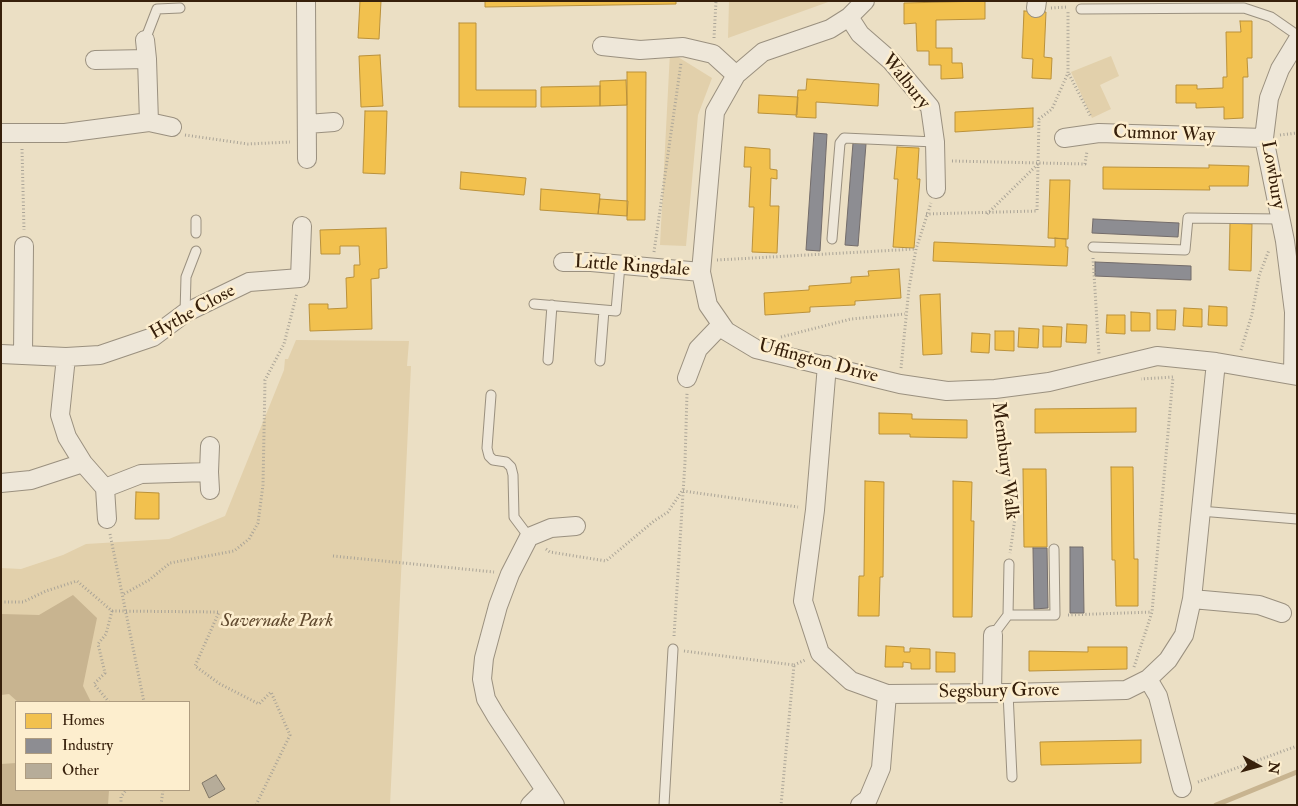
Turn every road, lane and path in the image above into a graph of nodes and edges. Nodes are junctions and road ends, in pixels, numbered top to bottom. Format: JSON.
{"nodes":[{"id":1,"x":306,"y":1,"type":"edge"},
{"id":2,"x":716,"y":1,"type":"edge"},
{"id":3,"x":865,"y":1,"type":"edge"},
{"id":4,"x":1068,"y":1,"type":"edge"},
{"id":5,"x":180,"y":8,"type":"dead end"},
{"id":6,"x":1081,"y":9,"type":"dead end"},
{"id":7,"x":849,"y":17,"type":"junction"},
{"id":8,"x":1297,"y":35,"type":"edge"},
{"id":9,"x":145,"y":40,"type":"joint"},
{"id":10,"x":1297,"y":41,"type":"edge"},
{"id":11,"x":602,"y":46,"type":"dead end"},
{"id":12,"x":683,"y":47,"type":"junction"},
{"id":13,"x":713,"y":54,"type":"junction"},
{"id":14,"x":147,"y":59,"type":"junction"},
{"id":15,"x":95,"y":60,"type":"dead end"},
{"id":16,"x":1068,"y":73,"type":"junction"},
{"id":17,"x":736,"y":75,"type":"junction"},
{"id":18,"x":150,"y":122,"type":"junction"},
{"id":19,"x":334,"y":122,"type":"dead end"},
{"id":20,"x":308,"y":124,"type":"junction"},
{"id":21,"x":172,"y":127,"type":"joint"},
{"id":22,"x":1,"y":133,"type":"edge"},
{"id":23,"x":1095,"y":133,"type":"junction"},
{"id":24,"x":22,"y":134,"type":"junction"},
{"id":25,"x":1064,"y":138,"type":"dead end"},
{"id":26,"x":1264,"y":138,"type":"junction"},
{"id":27,"x":296,"y":142,"type":"dead end"},
{"id":28,"x":936,"y":142,"type":"junction"},
{"id":29,"x":307,"y":159,"type":"dead end"},
{"id":30,"x":936,"y":160,"type":"junction"},
{"id":31,"x":1039,"y":163,"type":"junction"},
{"id":32,"x":936,"y":189,"type":"dead end"},
{"id":33,"x":987,"y":214,"type":"junction"},
{"id":34,"x":1280,"y":219,"type":"junction"},
{"id":35,"x":196,"y":220,"type":"dead end"},
{"id":36,"x":302,"y":226,"type":"dead end"},
{"id":37,"x":196,"y":233,"type":"dead end"},
{"id":38,"x":832,"y":238,"type":"dead end"},
{"id":39,"x":24,"y":246,"type":"joint"},
{"id":40,"x":1093,"y":247,"type":"joint"},
{"id":41,"x":916,"y":249,"type":"junction"},
{"id":42,"x":196,"y":251,"type":"dead end"},
{"id":43,"x":563,"y":262,"type":"dead end"},
{"id":44,"x":620,"y":264,"type":"junction"},
{"id":45,"x":707,"y":266,"type":"junction"},
{"id":46,"x":653,"y":268,"type":"junction"},
{"id":47,"x":300,"y":278,"type":"junction"},
{"id":48,"x":534,"y":304,"type":"dead end"},
{"id":49,"x":552,"y":305,"type":"junction"},
{"id":50,"x":604,"y":310,"type":"junction"},
{"id":51,"x":186,"y":313,"type":"junction"},
{"id":52,"x":905,"y":314,"type":"junction"},
{"id":53,"x":721,"y":324,"type":"junction"},
{"id":54,"x":756,"y":349,"type":"junction"},
{"id":55,"x":1,"y":354,"type":"edge"},
{"id":56,"x":23,"y":354,"type":"junction"},
{"id":57,"x":66,"y":357,"type":"junction"},
{"id":58,"x":548,"y":360,"type":"dead end"},
{"id":59,"x":600,"y":361,"type":"dead end"},
{"id":60,"x":1216,"y":362,"type":"junction"},
{"id":61,"x":1128,"y":363,"type":"junction"},
{"id":62,"x":827,"y":365,"type":"junction"},
{"id":63,"x":1240,"y":366,"type":"junction"},
{"id":64,"x":1100,"y":370,"type":"junction"},
{"id":65,"x":1295,"y":376,"type":"edge"},
{"id":66,"x":687,"y":378,"type":"joint"},
{"id":67,"x":900,"y":384,"type":"junction"},
{"id":68,"x":995,"y":389,"type":"junction"},
{"id":69,"x":491,"y":396,"type":"dead end"},
{"id":70,"x":210,"y":446,"type":"dead end"},
{"id":71,"x":83,"y":463,"type":"junction"},
{"id":72,"x":208,"y":472,"type":"junction"},
{"id":73,"x":1,"y":483,"type":"edge"},
{"id":74,"x":105,"y":488,"type":"junction"},
{"id":75,"x":210,"y":490,"type":"dead end"},
{"id":76,"x":683,"y":490,"type":"junction"},
{"id":77,"x":815,"y":510,"type":"junction"},
{"id":78,"x":1200,"y":511,"type":"junction"},
{"id":79,"x":106,"y":519,"type":"joint"},
{"id":80,"x":1297,"y":519,"type":"edge"},
{"id":81,"x":576,"y":526,"type":"dead end"},
{"id":82,"x":529,"y":537,"type":"junction"},
{"id":83,"x":1054,"y":549,"type":"dead end"},
{"id":84,"x":333,"y":556,"type":"dead end"},
{"id":85,"x":1009,"y":564,"type":"joint"},
{"id":86,"x":510,"y":574,"type":"junction"},
{"id":87,"x":124,"y":594,"type":"junction"},
{"id":88,"x":1192,"y":600,"type":"junction"},
{"id":89,"x":1,"y":602,"type":"edge"},
{"id":90,"x":112,"y":611,"type":"junction"},
{"id":91,"x":126,"y":612,"type":"junction"},
{"id":92,"x":1152,"y":612,"type":"junction"},
{"id":93,"x":1282,"y":613,"type":"dead end"},
{"id":94,"x":1008,"y":615,"type":"junction"},
{"id":95,"x":1055,"y":616,"type":"junction"},
{"id":96,"x":993,"y":635,"type":"joint"},
{"id":97,"x":673,"y":649,"type":"junction"},
{"id":98,"x":1148,"y":679,"type":"junction"},
{"id":99,"x":1126,"y":690,"type":"junction"},
{"id":100,"x":1000,"y":693,"type":"junction"},
{"id":101,"x":887,"y":694,"type":"junction"},
{"id":102,"x":108,"y":701,"type":"edge"},
{"id":103,"x":144,"y":701,"type":"edge"},
{"id":104,"x":1297,"y":746,"type":"edge"},
{"id":105,"x":1012,"y":778,"type":"dead end"},
{"id":106,"x":1182,"y":788,"type":"joint"},
{"id":107,"x":125,"y":791,"type":"edge"},
{"id":108,"x":162,"y":791,"type":"edge"},
{"id":109,"x":550,"y":798,"type":"edge"},
{"id":110,"x":121,"y":805,"type":"edge"},
{"id":111,"x":161,"y":805,"type":"edge"},
{"id":112,"x":256,"y":805,"type":"edge"},
{"id":113,"x":530,"y":805,"type":"edge"},
{"id":114,"x":664,"y":805,"type":"edge"},
{"id":115,"x":781,"y":805,"type":"edge"},
{"id":116,"x":860,"y":805,"type":"edge"}],
"edges":[{"from":1,"to":20,"type":"street"},
{"from":2,"to":13,"type":"path"},
{"from":3,"to":7,"type":"street","name":"Uffington Drive"},
{"from":4,"to":16,"type":"path"},
{"from":5,"to":9,"type":"lane"},
{"from":6,"to":8,"type":"lane"},
{"from":7,"to":17,"type":"street","name":"Uffington Drive"},
{"from":7,"to":28,"type":"street","name":"Walbury"},
{"from":9,"to":14,"type":"street"},
{"from":10,"to":26,"type":"street","name":"Lowbury"},
{"from":11,"to":12,"type":"street"},
{"from":12,"to":13,"type":"street"},
{"from":12,"to":46,"type":"path"},
{"from":13,"to":17,"type":"street"},
{"from":14,"to":15,"type":"street"},
{"from":14,"to":18,"type":"street"},
{"from":16,"to":23,"type":"path"},
{"from":16,"to":31,"type":"path"},
{"from":17,"to":45,"type":"street","name":"Uffington Drive"},
{"from":18,"to":21,"type":"street"},
{"from":18,"to":24,"type":"street"},
{"from":19,"to":20,"type":"street"},
{"from":20,"to":29,"type":"street"},
{"from":21,"to":27,"type":"path"},
{"from":22,"to":24,"type":"street"},
{"from":23,"to":25,"type":"street","name":"Cumnor Way"},
{"from":23,"to":26,"type":"street","name":"Cumnor Way"},
{"from":23,"to":31,"type":"path"},
{"from":24,"to":39,"type":"path"},
{"from":26,"to":34,"type":"street","name":"Lowbury"},
{"from":28,"to":30,"type":"street","name":"Walbury"},
{"from":28,"to":38,"type":"lane"},
{"from":30,"to":31,"type":"path"},
{"from":30,"to":32,"type":"street","name":"Walbury"},
{"from":31,"to":33,"type":"path"},
{"from":31,"to":33,"type":"path"},
{"from":33,"to":41,"type":"path"},
{"from":34,"to":40,"type":"lane"},
{"from":34,"to":63,"type":"path"},
{"from":34,"to":65,"type":"street","name":"Lowbury"},
{"from":35,"to":37,"type":"lane"},
{"from":36,"to":47,"type":"street"},
{"from":39,"to":56,"type":"street"},
{"from":40,"to":64,"type":"path"},
{"from":41,"to":45,"type":"path"},
{"from":41,"to":52,"type":"path"},
{"from":42,"to":51,"type":"lane"},
{"from":43,"to":44,"type":"street","name":"Little Ringdale"},
{"from":44,"to":46,"type":"street","name":"Little Ringdale"},
{"from":44,"to":50,"type":"lane"},
{"from":45,"to":46,"type":"street","name":"Little Ringdale"},
{"from":45,"to":53,"type":"street","name":"Uffington Drive"},
{"from":47,"to":51,"type":"street","name":"Hythe Close"},
{"from":47,"to":87,"type":"path"},
{"from":48,"to":49,"type":"lane"},
{"from":49,"to":50,"type":"lane"},
{"from":49,"to":58,"type":"lane"},
{"from":50,"to":59,"type":"lane"},
{"from":51,"to":57,"type":"street","name":"Hythe Close"},
{"from":52,"to":54,"type":"path"},
{"from":52,"to":67,"type":"path"},
{"from":53,"to":54,"type":"street","name":"Uffington Drive"},
{"from":53,"to":66,"type":"street"},
{"from":54,"to":62,"type":"street","name":"Uffington Drive"},
{"from":55,"to":56,"type":"street","name":"Hythe Close"},
{"from":56,"to":57,"type":"street","name":"Hythe Close"},
{"from":57,"to":71,"type":"street"},
{"from":60,"to":61,"type":"street","name":"Uffington Drive"},
{"from":60,"to":63,"type":"street","name":"Uffington Drive"},
{"from":60,"to":78,"type":"street","name":"Segsbury Grove"},
{"from":61,"to":64,"type":"street","name":"Uffington Drive"},
{"from":61,"to":92,"type":"path"},
{"from":62,"to":67,"type":"street","name":"Uffington Drive"},
{"from":62,"to":77,"type":"street","name":"Segsbury Grove"},
{"from":63,"to":65,"type":"street","name":"Uffington Drive"},
{"from":64,"to":68,"type":"street","name":"Uffington Drive"},
{"from":66,"to":76,"type":"path"},
{"from":67,"to":68,"type":"street","name":"Uffington Drive"},
{"from":68,"to":85,"type":"path","name":"Membury Walk"},
{"from":69,"to":82,"type":"lane"},
{"from":70,"to":72,"type":"street"},
{"from":71,"to":73,"type":"street"},
{"from":71,"to":74,"type":"street"},
{"from":72,"to":74,"type":"street"},
{"from":72,"to":75,"type":"street"},
{"from":74,"to":79,"type":"street"},
{"from":76,"to":77,"type":"path"},
{"from":76,"to":82,"type":"path"},
{"from":76,"to":97,"type":"path"},
{"from":77,"to":101,"type":"street","name":"Segsbury Grove"},
{"from":78,"to":80,"type":"lane"},
{"from":78,"to":88,"type":"street","name":"Segsbury Grove"},
{"from":79,"to":87,"type":"path"},
{"from":81,"to":82,"type":"street"},
{"from":82,"to":86,"type":"street"},
{"from":83,"to":95,"type":"lane"},
{"from":84,"to":86,"type":"path"},
{"from":85,"to":94,"type":"lane"},
{"from":86,"to":109,"type":"street"},
{"from":87,"to":91,"type":"path"},
{"from":88,"to":93,"type":"street"},
{"from":88,"to":98,"type":"street","name":"Segsbury Grove"},
{"from":89,"to":90,"type":"path"},
{"from":90,"to":91,"type":"path"},
{"from":90,"to":102,"type":"path"},
{"from":91,"to":103,"type":"path"},
{"from":91,"to":112,"type":"path"},
{"from":92,"to":95,"type":"path"},
{"from":92,"to":99,"type":"path"},
{"from":94,"to":95,"type":"lane"},
{"from":94,"to":96,"type":"lane"},
{"from":96,"to":100,"type":"street"},
{"from":97,"to":114,"type":"lane"},
{"from":97,"to":115,"type":"path"},
{"from":98,"to":99,"type":"street","name":"Segsbury Grove"},
{"from":98,"to":106,"type":"street"},
{"from":99,"to":100,"type":"street","name":"Segsbury Grove"},
{"from":100,"to":101,"type":"street","name":"Segsbury Grove"},
{"from":100,"to":105,"type":"lane"},
{"from":101,"to":116,"type":"street"},
{"from":104,"to":106,"type":"path"},
{"from":107,"to":110,"type":"path"},
{"from":108,"to":111,"type":"path"},
{"from":109,"to":113,"type":"street"}]}
